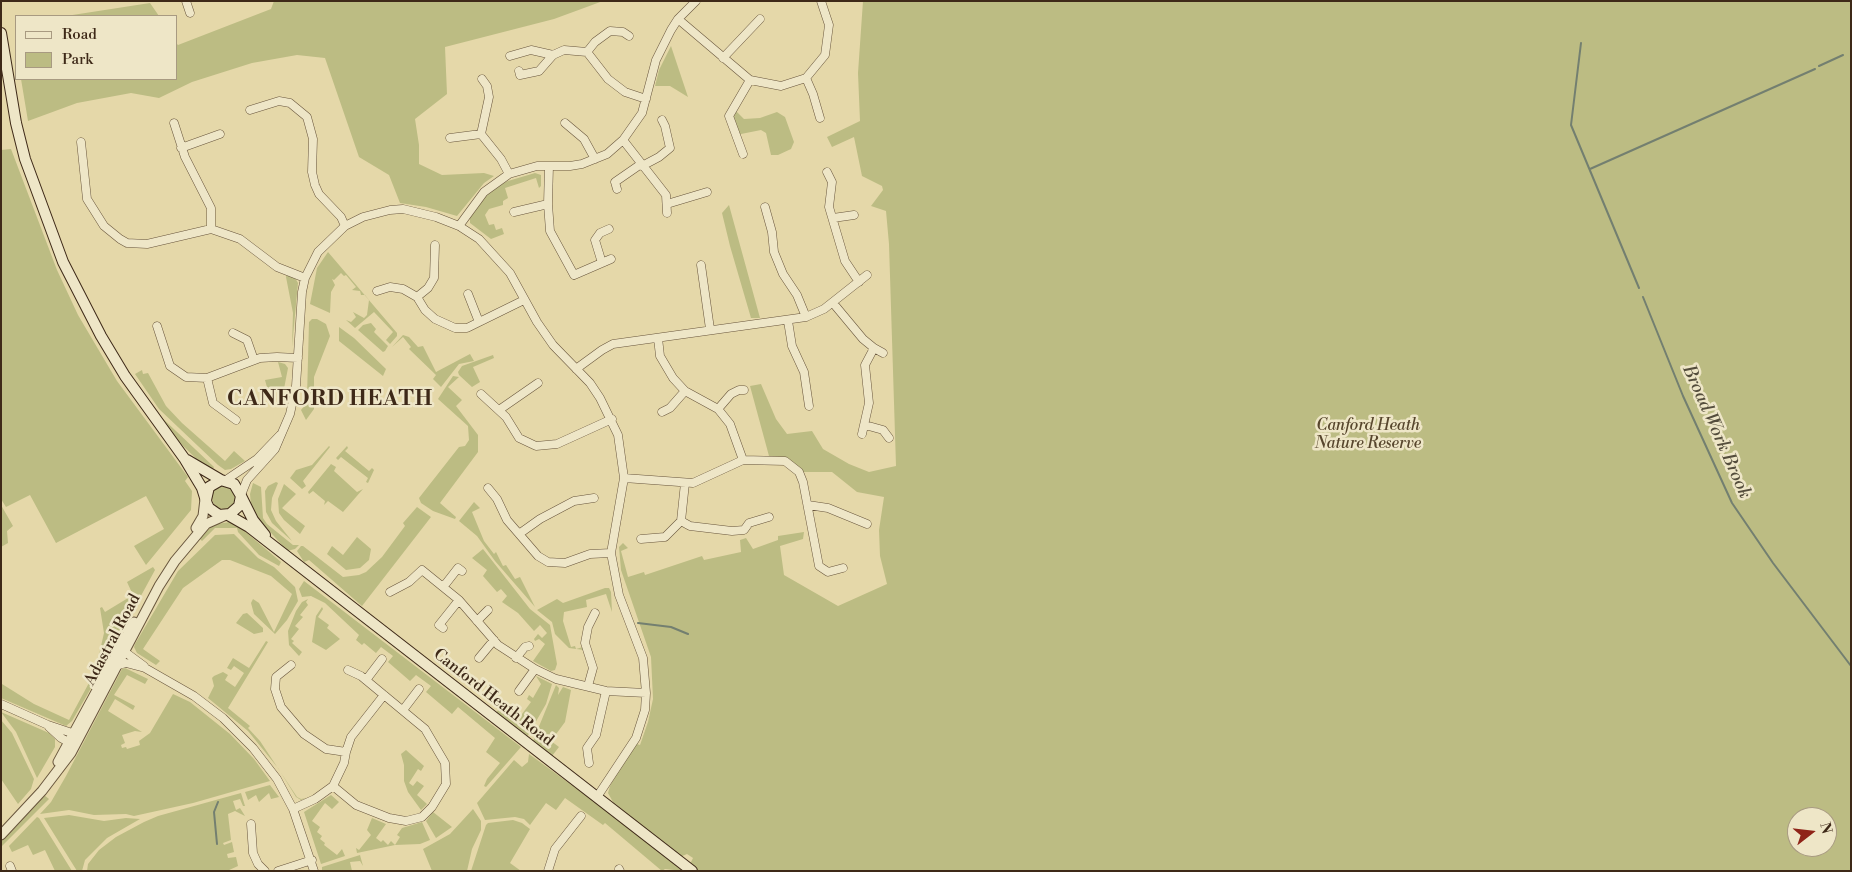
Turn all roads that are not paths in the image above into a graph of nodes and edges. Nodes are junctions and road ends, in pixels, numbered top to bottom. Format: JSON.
{"nodes":[{"id":1,"x":186,"y":1,"type":"edge"},
{"id":2,"x":821,"y":1,"type":"edge"},
{"id":3,"x":692,"y":2,"type":"edge"},
{"id":4,"x":190,"y":13,"type":"dead end"},
{"id":5,"x":678,"y":19,"type":"junction"},
{"id":6,"x":760,"y":20,"type":"dead end"},
{"id":7,"x":1,"y":33,"type":"edge"},
{"id":8,"x":629,"y":36,"type":"dead end"},
{"id":9,"x":587,"y":52,"type":"junction"},
{"id":10,"x":553,"y":55,"type":"junction"},
{"id":11,"x":510,"y":56,"type":"dead end"},
{"id":12,"x":723,"y":58,"type":"junction"},
{"id":13,"x":519,"y":71,"type":"dead end"},
{"id":14,"x":806,"y":78,"type":"junction"},
{"id":15,"x":482,"y":79,"type":"dead end"},
{"id":16,"x":750,"y":80,"type":"junction"},
{"id":17,"x":646,"y":99,"type":"junction"},
{"id":18,"x":826,"y":107,"type":"dead end"},
{"id":19,"x":250,"y":110,"type":"dead end"},
{"id":20,"x":818,"y":110,"type":"junction"},
{"id":21,"x":820,"y":118,"type":"dead end"},
{"id":22,"x":662,"y":120,"type":"dead end"},
{"id":23,"x":565,"y":122,"type":"dead end"},
{"id":24,"x":174,"y":123,"type":"dead end"},
{"id":25,"x":220,"y":134,"type":"dead end"},
{"id":26,"x":482,"y":134,"type":"junction"},
{"id":27,"x":450,"y":138,"type":"dead end"},
{"id":28,"x":623,"y":140,"type":"junction"},
{"id":29,"x":81,"y":142,"type":"dead end"},
{"id":30,"x":181,"y":148,"type":"junction"},
{"id":31,"x":743,"y":154,"type":"dead end"},
{"id":32,"x":595,"y":159,"type":"junction"},
{"id":33,"x":641,"y":165,"type":"junction"},
{"id":34,"x":549,"y":166,"type":"junction"},
{"id":35,"x":827,"y":172,"type":"dead end"},
{"id":36,"x":509,"y":174,"type":"junction"},
{"id":37,"x":617,"y":188,"type":"dead end"},
{"id":38,"x":707,"y":192,"type":"dead end"},
{"id":39,"x":548,"y":204,"type":"junction"},
{"id":40,"x":667,"y":204,"type":"junction"},
{"id":41,"x":765,"y":207,"type":"dead end"},
{"id":42,"x":514,"y":212,"type":"dead end"},
{"id":43,"x":667,"y":213,"type":"dead end"},
{"id":44,"x":854,"y":215,"type":"dead end"},
{"id":45,"x":769,"y":218,"type":"junction"},
{"id":46,"x":833,"y":218,"type":"junction"},
{"id":47,"x":760,"y":221,"type":"dead end"},
{"id":48,"x":345,"y":226,"type":"junction"},
{"id":49,"x":459,"y":226,"type":"junction"},
{"id":50,"x":211,"y":228,"type":"junction"},
{"id":51,"x":608,"y":230,"type":"dead end"},
{"id":52,"x":435,"y":244,"type":"dead end"},
{"id":53,"x":610,"y":259,"type":"dead end"},
{"id":54,"x":602,"y":263,"type":"junction"},
{"id":55,"x":701,"y":265,"type":"dead end"},
{"id":56,"x":867,"y":275,"type":"dead end"},
{"id":57,"x":305,"y":278,"type":"junction"},
{"id":58,"x":859,"y":282,"type":"junction"},
{"id":59,"x":376,"y":291,"type":"dead end"},
{"id":60,"x":468,"y":294,"type":"dead end"},
{"id":61,"x":417,"y":298,"type":"junction"},
{"id":62,"x":524,"y":300,"type":"junction"},
{"id":63,"x":833,"y":303,"type":"junction"},
{"id":64,"x":806,"y":317,"type":"junction"},
{"id":65,"x":788,"y":321,"type":"junction"},
{"id":66,"x":479,"y":322,"type":"junction"},
{"id":67,"x":157,"y":326,"type":"dead end"},
{"id":68,"x":710,"y":329,"type":"junction"},
{"id":69,"x":233,"y":333,"type":"dead end"},
{"id":70,"x":658,"y":338,"type":"junction"},
{"id":71,"x":874,"y":348,"type":"junction"},
{"id":72,"x":883,"y":352,"type":"dead end"},
{"id":73,"x":298,"y":358,"type":"junction"},
{"id":74,"x":254,"y":360,"type":"junction"},
{"id":75,"x":576,"y":369,"type":"junction"},
{"id":76,"x":208,"y":378,"type":"junction"},
{"id":77,"x":538,"y":382,"type":"dead end"},
{"id":78,"x":744,"y":390,"type":"dead end"},
{"id":79,"x":685,"y":391,"type":"junction"},
{"id":80,"x":481,"y":394,"type":"dead end"},
{"id":81,"x":808,"y":396,"type":"junction"},
{"id":82,"x":798,"y":398,"type":"dead end"},
{"id":83,"x":809,"y":406,"type":"dead end"},
{"id":84,"x":718,"y":409,"type":"junction"},
{"id":85,"x":498,"y":410,"type":"junction"},
{"id":86,"x":662,"y":412,"type":"dead end"},
{"id":87,"x":612,"y":419,"type":"junction"},
{"id":88,"x":236,"y":420,"type":"dead end"},
{"id":89,"x":865,"y":425,"type":"junction"},
{"id":90,"x":281,"y":433,"type":"junction"},
{"id":91,"x":862,"y":434,"type":"dead end"},
{"id":92,"x":889,"y":438,"type":"dead end"},
{"id":93,"x":184,"y":458,"type":"junction"},
{"id":94,"x":743,"y":460,"type":"junction"},
{"id":95,"x":624,"y":478,"type":"junction"},
{"id":96,"x":223,"y":480,"type":"junction"},
{"id":97,"x":684,"y":482,"type":"junction"},
{"id":98,"x":488,"y":488,"type":"dead end"},
{"id":99,"x":241,"y":495,"type":"junction"},
{"id":100,"x":594,"y":498,"type":"dead end"},
{"id":101,"x":206,"y":501,"type":"junction"},
{"id":102,"x":808,"y":505,"type":"junction"},
{"id":103,"x":226,"y":515,"type":"junction"},
{"id":104,"x":769,"y":517,"type":"dead end"},
{"id":105,"x":858,"y":520,"type":"junction"},
{"id":106,"x":681,"y":521,"type":"junction"},
{"id":107,"x":201,"y":524,"type":"junction"},
{"id":108,"x":867,"y":524,"type":"dead end"},
{"id":109,"x":856,"y":530,"type":"dead end"},
{"id":110,"x":519,"y":534,"type":"junction"},
{"id":111,"x":641,"y":539,"type":"dead end"},
{"id":112,"x":276,"y":549,"type":"junction"},
{"id":113,"x":611,"y":553,"type":"junction"},
{"id":114,"x":844,"y":568,"type":"dead end"},
{"id":115,"x":462,"y":571,"type":"dead end"},
{"id":116,"x":444,"y":586,"type":"junction"},
{"id":117,"x":390,"y":592,"type":"dead end"},
{"id":118,"x":459,"y":600,"type":"junction"},
{"id":119,"x":488,"y":610,"type":"dead end"},
{"id":120,"x":595,"y":613,"type":"dead end"},
{"id":121,"x":477,"y":621,"type":"junction"},
{"id":122,"x":443,"y":628,"type":"dead end"},
{"id":123,"x":494,"y":640,"type":"junction"},
{"id":124,"x":529,"y":646,"type":"dead end"},
{"id":125,"x":124,"y":651,"type":"junction"},
{"id":126,"x":479,"y":658,"type":"dead end"},
{"id":127,"x":516,"y":658,"type":"junction"},
{"id":128,"x":382,"y":659,"type":"dead end"},
{"id":129,"x":130,"y":663,"type":"junction"},
{"id":130,"x":118,"y":665,"type":"junction"},
{"id":131,"x":291,"y":665,"type":"dead end"},
{"id":132,"x":145,"y":668,"type":"junction"},
{"id":133,"x":348,"y":670,"type":"dead end"},
{"id":134,"x":534,"y":670,"type":"junction"},
{"id":135,"x":366,"y":680,"type":"junction"},
{"id":136,"x":588,"y":686,"type":"junction"},
{"id":137,"x":419,"y":689,"type":"dead end"},
{"id":138,"x":519,"y":691,"type":"dead end"},
{"id":139,"x":606,"y":691,"type":"junction"},
{"id":140,"x":646,"y":693,"type":"junction"},
{"id":141,"x":384,"y":696,"type":"junction"},
{"id":142,"x":1,"y":704,"type":"edge"},
{"id":143,"x":403,"y":710,"type":"junction"},
{"id":144,"x":48,"y":725,"type":"junction"},
{"id":145,"x":77,"y":734,"type":"junction"},
{"id":146,"x":72,"y":744,"type":"junction"},
{"id":147,"x":346,"y":752,"type":"junction"},
{"id":148,"x":589,"y":763,"type":"dead end"},
{"id":149,"x":333,"y":786,"type":"junction"},
{"id":150,"x":597,"y":796,"type":"junction"},
{"id":151,"x":293,"y":809,"type":"junction"},
{"id":152,"x":581,"y":816,"type":"dead end"},
{"id":153,"x":251,"y":824,"type":"dead end"},
{"id":154,"x":1,"y":835,"type":"edge"},
{"id":155,"x":312,"y":860,"type":"junction"},
{"id":156,"x":265,"y":871,"type":"edge"},
{"id":157,"x":278,"y":871,"type":"edge"},
{"id":158,"x":314,"y":871,"type":"edge"},
{"id":159,"x":548,"y":871,"type":"edge"},
{"id":160,"x":692,"y":871,"type":"edge"}],
"edges":[{"from":1,"to":4,"type":"street"},
{"from":2,"to":14,"type":"street"},
{"from":3,"to":5,"type":"street"},
{"from":5,"to":12,"type":"street"},
{"from":5,"to":17,"type":"street"},
{"from":6,"to":12,"type":"street"},
{"from":7,"to":93,"type":"main road"},
{"from":8,"to":9,"type":"street"},
{"from":9,"to":10,"type":"street"},
{"from":9,"to":17,"type":"street"},
{"from":10,"to":11,"type":"street"},
{"from":10,"to":13,"type":"street"},
{"from":12,"to":16,"type":"street"},
{"from":14,"to":16,"type":"street"},
{"from":14,"to":20,"type":"street"},
{"from":15,"to":26,"type":"street"},
{"from":16,"to":31,"type":"street"},
{"from":17,"to":28,"type":"street"},
{"from":18,"to":20,"type":"street"},
{"from":19,"to":48,"type":"street"},
{"from":20,"to":21,"type":"street"},
{"from":22,"to":33,"type":"street"},
{"from":23,"to":32,"type":"street"},
{"from":24,"to":30,"type":"street"},
{"from":25,"to":30,"type":"street"},
{"from":26,"to":27,"type":"street"},
{"from":26,"to":36,"type":"street"},
{"from":28,"to":32,"type":"street"},
{"from":28,"to":33,"type":"street"},
{"from":29,"to":50,"type":"street"},
{"from":30,"to":50,"type":"street"},
{"from":32,"to":34,"type":"street"},
{"from":33,"to":37,"type":"street"},
{"from":33,"to":40,"type":"street"},
{"from":34,"to":36,"type":"street"},
{"from":34,"to":39,"type":"street"},
{"from":35,"to":46,"type":"street"},
{"from":36,"to":49,"type":"street"},
{"from":38,"to":40,"type":"street"},
{"from":39,"to":42,"type":"street"},
{"from":39,"to":54,"type":"street"},
{"from":40,"to":43,"type":"street"},
{"from":41,"to":45,"type":"street"},
{"from":44,"to":46,"type":"street"},
{"from":45,"to":47,"type":"street"},
{"from":45,"to":64,"type":"street"},
{"from":46,"to":58,"type":"street"},
{"from":48,"to":49,"type":"street"},
{"from":48,"to":57,"type":"street"},
{"from":49,"to":62,"type":"street"},
{"from":50,"to":57,"type":"street"},
{"from":51,"to":54,"type":"street"},
{"from":52,"to":61,"type":"street"},
{"from":53,"to":54,"type":"street"},
{"from":55,"to":68,"type":"street"},
{"from":56,"to":58,"type":"street"},
{"from":57,"to":73,"type":"street"},
{"from":58,"to":63,"type":"street"},
{"from":59,"to":61,"type":"street"},
{"from":60,"to":66,"type":"street"},
{"from":61,"to":66,"type":"street"},
{"from":62,"to":66,"type":"street"},
{"from":62,"to":75,"type":"street"},
{"from":63,"to":64,"type":"street"},
{"from":63,"to":71,"type":"street"},
{"from":64,"to":65,"type":"street"},
{"from":65,"to":68,"type":"street"},
{"from":65,"to":81,"type":"street"},
{"from":67,"to":76,"type":"street"},
{"from":68,"to":70,"type":"street"},
{"from":69,"to":74,"type":"street"},
{"from":70,"to":75,"type":"street"},
{"from":70,"to":79,"type":"street"},
{"from":71,"to":72,"type":"street"},
{"from":71,"to":89,"type":"street"},
{"from":73,"to":74,"type":"street"},
{"from":73,"to":90,"type":"street"},
{"from":74,"to":76,"type":"street"},
{"from":75,"to":87,"type":"street"},
{"from":76,"to":88,"type":"street"},
{"from":77,"to":85,"type":"street"},
{"from":78,"to":84,"type":"street"},
{"from":79,"to":84,"type":"street"},
{"from":79,"to":86,"type":"street"},
{"from":80,"to":85,"type":"street"},
{"from":81,"to":82,"type":"street"},
{"from":81,"to":83,"type":"street"},
{"from":84,"to":94,"type":"street"},
{"from":85,"to":87,"type":"street"},
{"from":87,"to":95,"type":"street"},
{"from":89,"to":91,"type":"street"},
{"from":89,"to":92,"type":"street"},
{"from":90,"to":96,"type":"street"},
{"from":90,"to":99,"type":"street"},
{"from":93,"to":96,"type":"main road"},
{"from":93,"to":101,"type":"main road"},
{"from":94,"to":97,"type":"street"},
{"from":94,"to":102,"type":"street"},
{"from":95,"to":97,"type":"street"},
{"from":95,"to":113,"type":"street"},
{"from":96,"to":99,"type":"main road"},
{"from":96,"to":101,"type":"main road"},
{"from":97,"to":106,"type":"street"},
{"from":98,"to":110,"type":"street"},
{"from":99,"to":103,"type":"main road"},
{"from":99,"to":112,"type":"main road","name":"Canford Heath Road"},
{"from":100,"to":110,"type":"street"},
{"from":101,"to":103,"type":"main road"},
{"from":101,"to":107,"type":"street"},
{"from":101,"to":107,"type":"street"},
{"from":102,"to":105,"type":"street"},
{"from":102,"to":114,"type":"street"},
{"from":103,"to":112,"type":"main road","name":"Canford Heath Road"},
{"from":103,"to":125,"type":"street","name":"Adastral Road"},
{"from":104,"to":106,"type":"street"},
{"from":105,"to":108,"type":"street"},
{"from":105,"to":109,"type":"street"},
{"from":106,"to":111,"type":"street"},
{"from":107,"to":125,"type":"street"},
{"from":110,"to":113,"type":"street"},
{"from":112,"to":150,"type":"main road","name":"Canford Heath Road"},
{"from":113,"to":140,"type":"street"},
{"from":115,"to":116,"type":"street"},
{"from":116,"to":117,"type":"street"},
{"from":116,"to":118,"type":"street"},
{"from":118,"to":121,"type":"street"},
{"from":118,"to":122,"type":"street"},
{"from":119,"to":121,"type":"street"},
{"from":120,"to":136,"type":"street"},
{"from":121,"to":123,"type":"street"},
{"from":123,"to":126,"type":"street"},
{"from":123,"to":127,"type":"street"},
{"from":124,"to":127,"type":"street"},
{"from":125,"to":129,"type":"street"},
{"from":125,"to":130,"type":"street","name":"Adastral Road"},
{"from":125,"to":132,"type":"street"},
{"from":125,"to":145,"type":"street","name":"Adastral Road"},
{"from":127,"to":134,"type":"street"},
{"from":128,"to":135,"type":"street"},
{"from":129,"to":130,"type":"street"},
{"from":129,"to":132,"type":"street"},
{"from":130,"to":145,"type":"street","name":"Adastral Road"},
{"from":131,"to":147,"type":"street"},
{"from":132,"to":151,"type":"street"},
{"from":133,"to":135,"type":"street"},
{"from":134,"to":136,"type":"street"},
{"from":134,"to":138,"type":"street"},
{"from":135,"to":141,"type":"street"},
{"from":136,"to":139,"type":"street"},
{"from":137,"to":143,"type":"street"},
{"from":139,"to":140,"type":"street"},
{"from":139,"to":148,"type":"street"},
{"from":140,"to":150,"type":"street"},
{"from":141,"to":143,"type":"street"},
{"from":141,"to":147,"type":"street"},
{"from":142,"to":144,"type":"street"},
{"from":143,"to":149,"type":"street"},
{"from":144,"to":145,"type":"street"},
{"from":144,"to":146,"type":"street"},
{"from":145,"to":146,"type":"street","name":"Adastral Road"},
{"from":146,"to":154,"type":"street","name":"Adastral Road"},
{"from":147,"to":149,"type":"street"},
{"from":149,"to":151,"type":"street"},
{"from":150,"to":160,"type":"main road","name":"Canford Heath Road"},
{"from":151,"to":155,"type":"street"},
{"from":152,"to":159,"type":"street"},
{"from":153,"to":156,"type":"street"},
{"from":155,"to":157,"type":"street"},
{"from":155,"to":158,"type":"street"}]}
